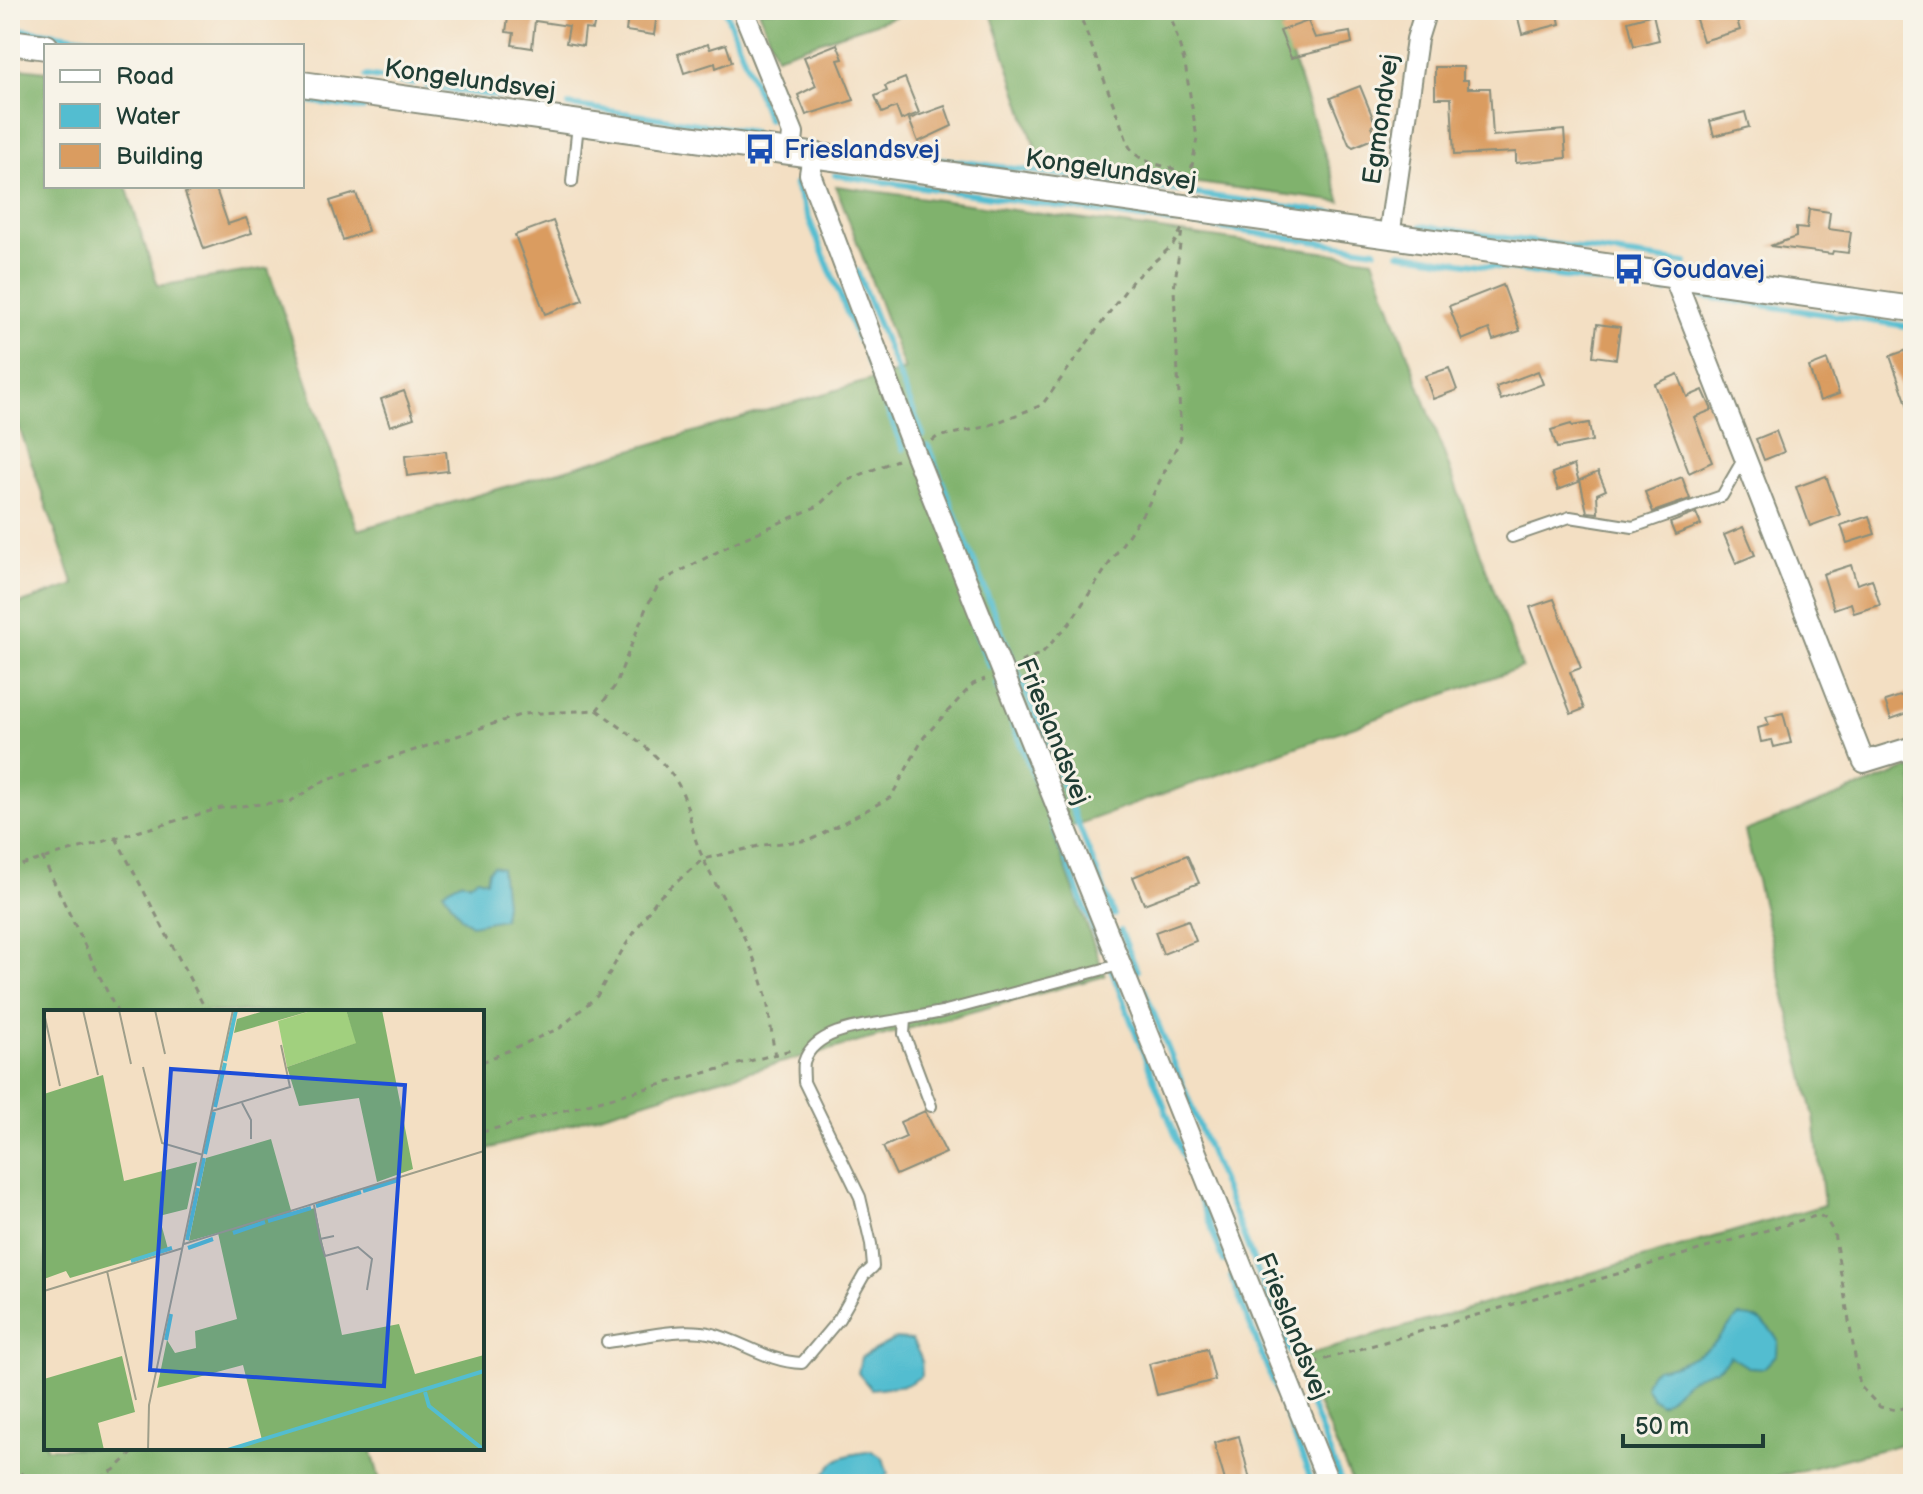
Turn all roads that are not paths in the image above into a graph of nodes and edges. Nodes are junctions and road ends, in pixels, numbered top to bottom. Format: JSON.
{"nodes":[{"id":1,"x":743,"y":10,"type":"edge"},
{"id":2,"x":1426,"y":10,"type":"edge"},
{"id":3,"x":10,"y":42,"type":"edge"},
{"id":4,"x":44,"y":47,"type":"edge"},
{"id":5,"x":304,"y":84,"type":"edge"},
{"id":6,"x":578,"y":123,"type":"junction"},
{"id":7,"x":802,"y":155,"type":"junction"},
{"id":8,"x":572,"y":182,"type":"dead end"},
{"id":9,"x":1389,"y":237,"type":"junction"},
{"id":10,"x":1674,"y":276,"type":"junction"},
{"id":11,"x":1913,"y":309,"type":"edge"},
{"id":12,"x":1745,"y":456,"type":"junction"},
{"id":13,"x":1512,"y":537,"type":"dead end"},
{"id":14,"x":1913,"y":747,"type":"edge"},
{"id":15,"x":1119,"y":965,"type":"junction"},
{"id":16,"x":905,"y":1019,"type":"junction"},
{"id":17,"x":931,"y":1106,"type":"dead end"},
{"id":18,"x":607,"y":1342,"type":"dead end"},
{"id":19,"x":1329,"y":1484,"type":"edge"}],
"edges":[{"from":1,"to":7,"type":"street","name":"Frieslandsvej"},
{"from":2,"to":9,"type":"street","name":"Egmondvej"},
{"from":3,"to":4,"type":"street"},
{"from":5,"to":6,"type":"street","name":"Kongelundsvej"},
{"from":6,"to":7,"type":"street","name":"Kongelundsvej"},
{"from":6,"to":8,"type":"lane"},
{"from":7,"to":9,"type":"street","name":"Kongelundsvej"},
{"from":7,"to":15,"type":"street","name":"Frieslandsvej"},
{"from":9,"to":10,"type":"street","name":"Kongelundsvej"},
{"from":10,"to":11,"type":"street","name":"Kongelundsvej"},
{"from":10,"to":12,"type":"street"},
{"from":12,"to":13,"type":"lane"},
{"from":12,"to":14,"type":"street"},
{"from":15,"to":16,"type":"lane"},
{"from":15,"to":19,"type":"street","name":"Frieslandsvej"},
{"from":16,"to":17,"type":"lane"},
{"from":16,"to":18,"type":"lane"}]}
